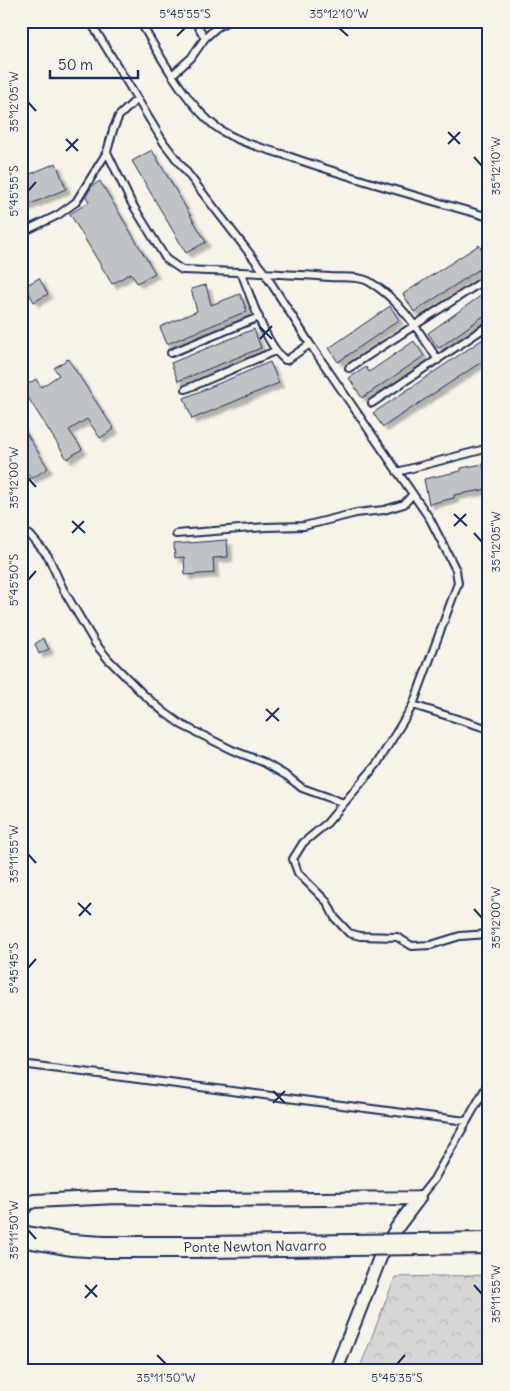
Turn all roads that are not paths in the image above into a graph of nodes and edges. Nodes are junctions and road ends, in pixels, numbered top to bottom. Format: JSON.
{"nodes":[{"id":1,"x":90,"y":21,"type":"edge"},
{"id":2,"x":140,"y":21,"type":"edge"},
{"id":3,"x":195,"y":21,"type":"edge"},
{"id":4,"x":228,"y":21,"type":"edge"},
{"id":5,"x":205,"y":38,"type":"junction"},
{"id":6,"x":172,"y":75,"type":"junction"},
{"id":7,"x":137,"y":99,"type":"junction"},
{"id":8,"x":107,"y":152,"type":"junction"},
{"id":9,"x":489,"y":217,"type":"edge"},
{"id":10,"x":21,"y":230,"type":"edge"},
{"id":11,"x":241,"y":272,"type":"junction"},
{"id":12,"x":264,"y":272,"type":"junction"},
{"id":13,"x":489,"y":277,"type":"edge"},
{"id":14,"x":259,"y":317,"type":"junction"},
{"id":15,"x":414,"y":325,"type":"junction"},
{"id":16,"x":489,"y":325,"type":"edge"},
{"id":17,"x":310,"y":344,"type":"junction"},
{"id":18,"x":275,"y":351,"type":"junction"},
{"id":19,"x":170,"y":353,"type":"dead end"},
{"id":20,"x":438,"y":360,"type":"junction"},
{"id":21,"x":349,"y":368,"type":"dead end"},
{"id":22,"x":186,"y":389,"type":"dead end"},
{"id":23,"x":372,"y":403,"type":"dead end"},
{"id":24,"x":489,"y":448,"type":"edge"},
{"id":25,"x":397,"y":472,"type":"junction"},
{"id":26,"x":413,"y":494,"type":"junction"},
{"id":27,"x":21,"y":530,"type":"edge"},
{"id":28,"x":176,"y":534,"type":"dead end"},
{"id":29,"x":412,"y":705,"type":"junction"},
{"id":30,"x":489,"y":729,"type":"edge"},
{"id":31,"x":344,"y":803,"type":"junction"},
{"id":32,"x":489,"y":934,"type":"edge"},
{"id":33,"x":21,"y":1064,"type":"edge"},
{"id":34,"x":489,"y":1082,"type":"edge"},
{"id":35,"x":466,"y":1121,"type":"junction"},
{"id":36,"x":420,"y":1198,"type":"junction"},
{"id":37,"x":21,"y":1212,"type":"edge"},
{"id":38,"x":21,"y":1236,"type":"edge"},
{"id":39,"x":489,"y":1243,"type":"edge"},
{"id":40,"x":21,"y":1247,"type":"edge"},
{"id":41,"x":489,"y":1251,"type":"edge"},
{"id":42,"x":336,"y":1370,"type":"edge"}],
"edges":[{"from":1,"to":7,"type":"lane"},
{"from":2,"to":6,"type":"lane"},
{"from":3,"to":5,"type":"lane"},
{"from":4,"to":5,"type":"lane"},
{"from":5,"to":6,"type":"lane"},
{"from":6,"to":9,"type":"lane"},
{"from":7,"to":8,"type":"lane"},
{"from":7,"to":12,"type":"lane"},
{"from":8,"to":10,"type":"lane"},
{"from":8,"to":11,"type":"lane"},
{"from":11,"to":12,"type":"lane"},
{"from":11,"to":14,"type":"lane"},
{"from":12,"to":15,"type":"lane"},
{"from":12,"to":17,"type":"lane"},
{"from":13,"to":15,"type":"lane"},
{"from":14,"to":18,"type":"lane"},
{"from":14,"to":19,"type":"lane"},
{"from":15,"to":20,"type":"lane"},
{"from":15,"to":21,"type":"lane"},
{"from":16,"to":20,"type":"lane"},
{"from":17,"to":18,"type":"lane"},
{"from":17,"to":25,"type":"lane"},
{"from":18,"to":22,"type":"lane"},
{"from":20,"to":23,"type":"lane"},
{"from":24,"to":25,"type":"lane"},
{"from":25,"to":26,"type":"lane"},
{"from":26,"to":28,"type":"lane"},
{"from":26,"to":29,"type":"lane"},
{"from":27,"to":31,"type":"lane"},
{"from":29,"to":30,"type":"lane"},
{"from":29,"to":31,"type":"lane"},
{"from":31,"to":32,"type":"lane"},
{"from":33,"to":35,"type":"lane"},
{"from":34,"to":35,"type":"lane"},
{"from":35,"to":36,"type":"lane"},
{"from":36,"to":37,"type":"street"},
{"from":36,"to":42,"type":"street"},
{"from":38,"to":39,"type":"main road","name":"Ponte Newton Navarro","bridge":true},
{"from":40,"to":41,"type":"main road","name":"Ponte Newton Navarro"}]}
